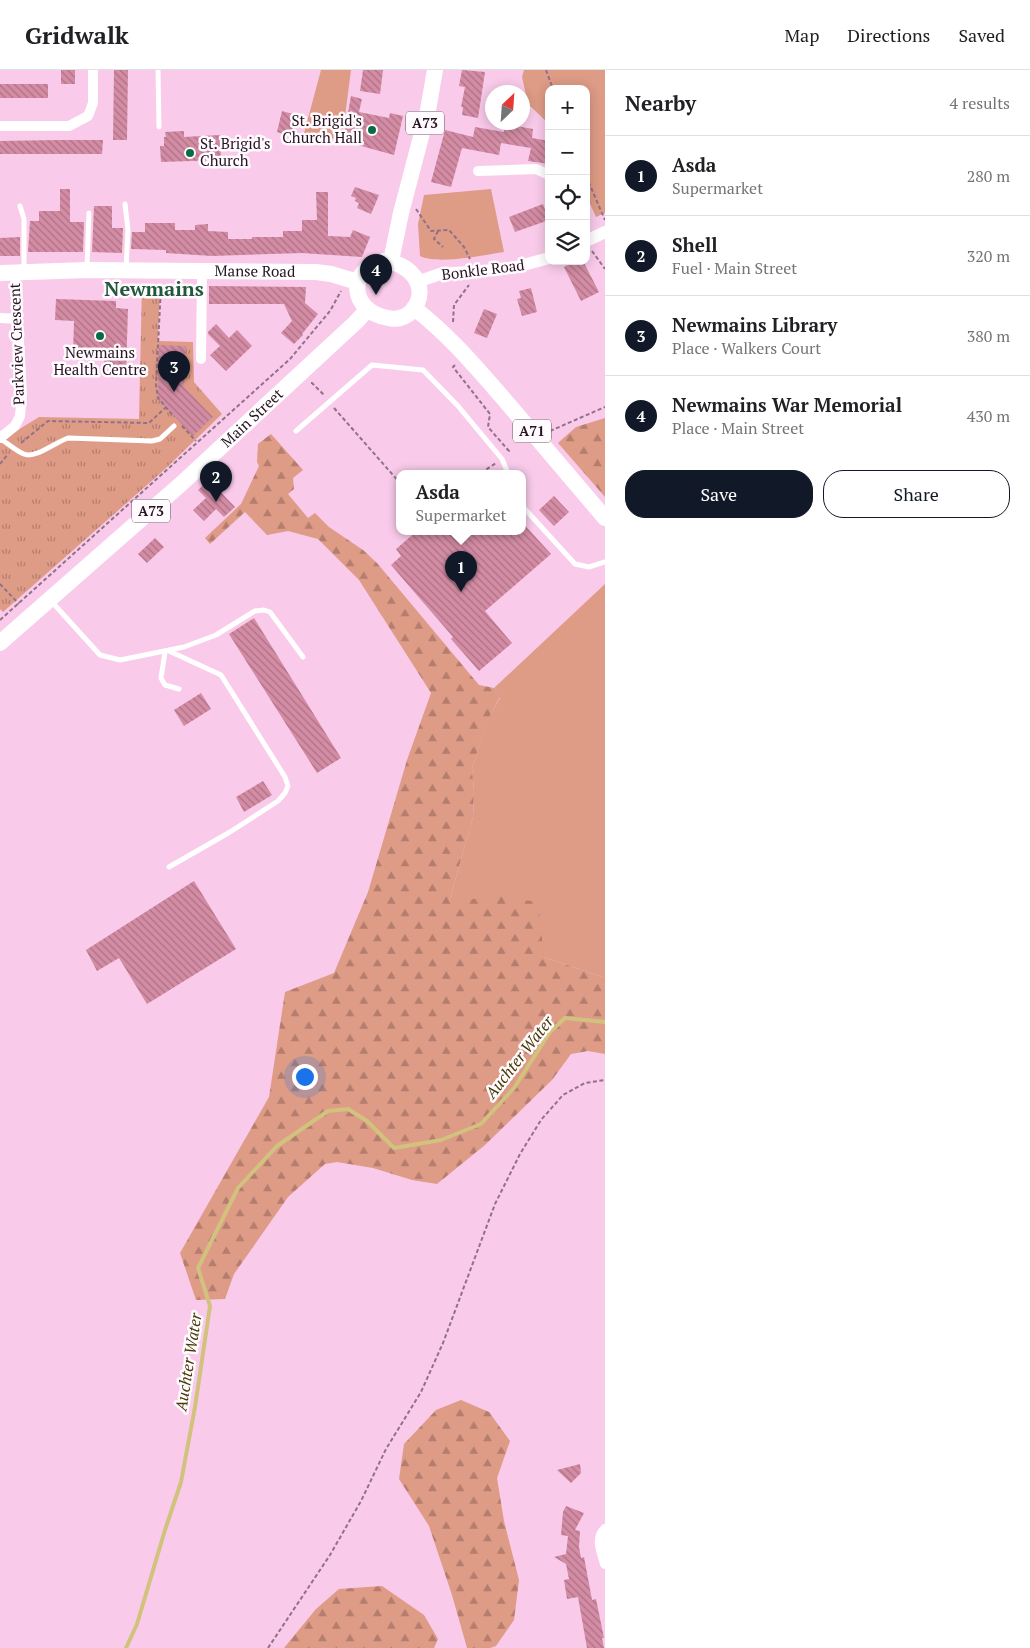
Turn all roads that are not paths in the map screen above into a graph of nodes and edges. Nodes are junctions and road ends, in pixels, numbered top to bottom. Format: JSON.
{"nodes":[{"id":1,"x":93,"y":70,"type":"edge"},
{"id":2,"x":158,"y":70,"type":"edge"},
{"id":3,"x":435,"y":70,"type":"edge"},
{"id":4,"x":0,"y":126,"type":"edge"},
{"id":5,"x":159,"y":127,"type":"dead end"},
{"id":6,"x":478,"y":172,"type":"dead end"},
{"id":7,"x":545,"y":173,"type":"edge"},
{"id":8,"x":125,"y":204,"type":"dead end"},
{"id":9,"x":20,"y":206,"type":"dead end"},
{"id":10,"x":89,"y":213,"type":"dead end"},
{"id":11,"x":605,"y":232,"type":"edge"},
{"id":12,"x":590,"y":245,"type":"edge"},
{"id":13,"x":545,"y":259,"type":"edge"},
{"id":14,"x":392,"y":261,"type":"junction"},
{"id":15,"x":87,"y":270,"type":"junction"},
{"id":16,"x":126,"y":270,"type":"junction"},
{"id":17,"x":202,"y":271,"type":"junction"},
{"id":18,"x":13,"y":272,"type":"edge"},
{"id":19,"x":353,"y":280,"type":"junction"},
{"id":20,"x":417,"y":282,"type":"junction"},
{"id":21,"x":414,"y":308,"type":"junction"},
{"id":22,"x":367,"y":310,"type":"junction"},
{"id":23,"x":0,"y":318,"type":"edge"},
{"id":24,"x":18,"y":319,"type":"junction"},
{"id":25,"x":201,"y":359,"type":"dead end"},
{"id":26,"x":174,"y":426,"type":"dead end"},
{"id":27,"x":296,"y":431,"type":"dead end"},
{"id":28,"x":0,"y":438,"type":"edge"},
{"id":29,"x":507,"y":470,"type":"edge"},
{"id":30,"x":526,"y":510,"type":"edge"},
{"id":31,"x":605,"y":518,"type":"edge"},
{"id":32,"x":605,"y":562,"type":"edge"},
{"id":33,"x":50,"y":599,"type":"junction"},
{"id":34,"x":0,"y":643,"type":"edge"},
{"id":35,"x":167,"y":651,"type":"junction"},
{"id":36,"x":303,"y":657,"type":"dead end"},
{"id":37,"x":179,"y":689,"type":"dead end"},
{"id":38,"x":169,"y":867,"type":"dead end"},
{"id":39,"x":605,"y":1529,"type":"edge"},
{"id":40,"x":605,"y":1564,"type":"edge"}],
"edges":[{"from":1,"to":4,"type":"street"},
{"from":2,"to":5,"type":"lane"},
{"from":3,"to":14,"type":"main road","number":"A73"},
{"from":6,"to":7,"type":"street"},
{"from":8,"to":16,"type":"lane"},
{"from":9,"to":18,"type":"lane"},
{"from":10,"to":15,"type":"lane"},
{"from":11,"to":12,"type":"street"},
{"from":13,"to":20,"type":"street","name":"Bonkle Road"},
{"from":14,"to":19,"type":"main road"},
{"from":14,"to":20,"type":"main road"},
{"from":15,"to":16,"type":"main road","name":"Manse Road"},
{"from":15,"to":18,"type":"main road","name":"Manse Road"},
{"from":16,"to":17,"type":"main road","name":"Manse Road"},
{"from":17,"to":19,"type":"main road","name":"Manse Road"},
{"from":17,"to":25,"type":"street"},
{"from":18,"to":24,"type":"street","name":"Parkview Crescent"},
{"from":19,"to":22,"type":"main road"},
{"from":20,"to":21,"type":"main road"},
{"from":21,"to":22,"type":"main road"},
{"from":21,"to":31,"type":"main road","number":"A71"},
{"from":22,"to":33,"type":"main road","name":"Main Street","number":"A73"},
{"from":23,"to":24,"type":"street"},
{"from":24,"to":28,"type":"street","name":"Parkview Crescent"},
{"from":26,"to":28,"type":"lane"},
{"from":27,"to":29,"type":"lane"},
{"from":30,"to":32,"type":"lane"},
{"from":33,"to":34,"type":"main road","name":"Main Street","number":"A73"},
{"from":33,"to":35,"type":"lane"},
{"from":35,"to":36,"type":"lane"},
{"from":35,"to":37,"type":"lane"},
{"from":35,"to":38,"type":"lane"},
{"from":39,"to":40,"type":"street"}]}
